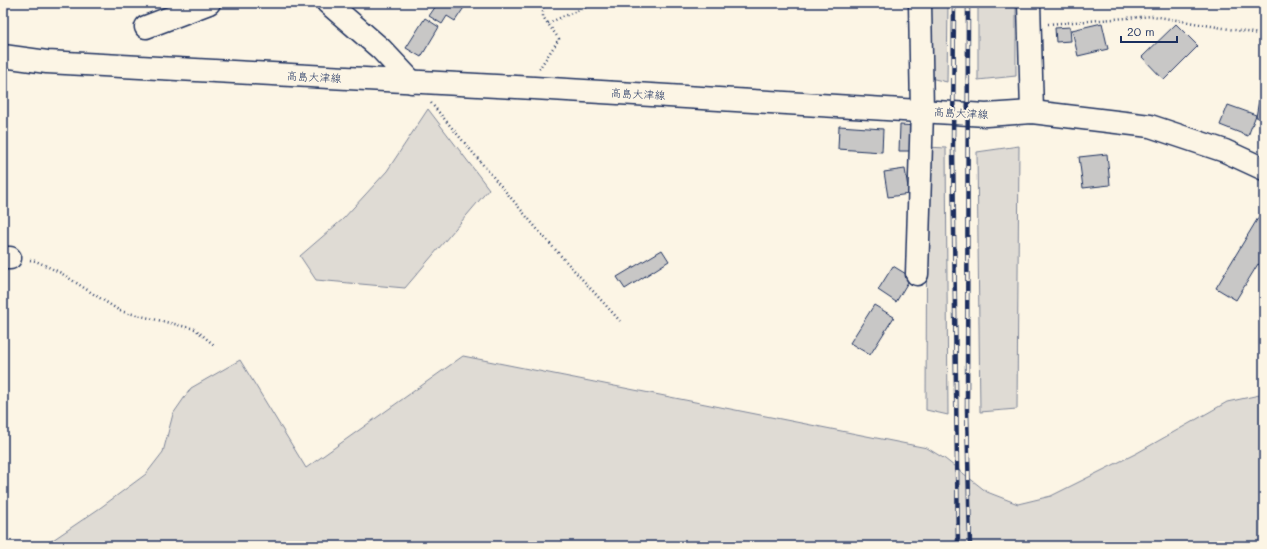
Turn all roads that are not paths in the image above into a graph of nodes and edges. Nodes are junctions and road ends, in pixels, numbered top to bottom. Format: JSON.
{"nodes":[{"id":1,"x":209,"y":3,"type":"edge"},
{"id":2,"x":328,"y":3,"type":"edge"},
{"id":3,"x":920,"y":3,"type":"edge"},
{"id":4,"x":1029,"y":3,"type":"edge"},
{"id":5,"x":146,"y":27,"type":"dead end"},
{"id":6,"x":3,"y":56,"type":"edge"},
{"id":7,"x":412,"y":82,"type":"junction"},
{"id":8,"x":922,"y":111,"type":"junction"},
{"id":9,"x":1032,"y":112,"type":"junction"},
{"id":10,"x":1264,"y":169,"type":"edge"},
{"id":11,"x":917,"y":274,"type":"dead end"}],
"edges":[{"from":1,"to":5,"type":"main road"},
{"from":2,"to":7,"type":"main road"},
{"from":3,"to":8,"type":"main road"},
{"from":4,"to":9,"type":"main road"},
{"from":6,"to":7,"type":"main road","name":"高島大津線"},
{"from":7,"to":8,"type":"main road","name":"高島大津線"},
{"from":8,"to":9,"type":"main road","name":"高島大津線"},
{"from":8,"to":11,"type":"main road"},
{"from":9,"to":10,"type":"main road","name":"高島大津線"}]}
